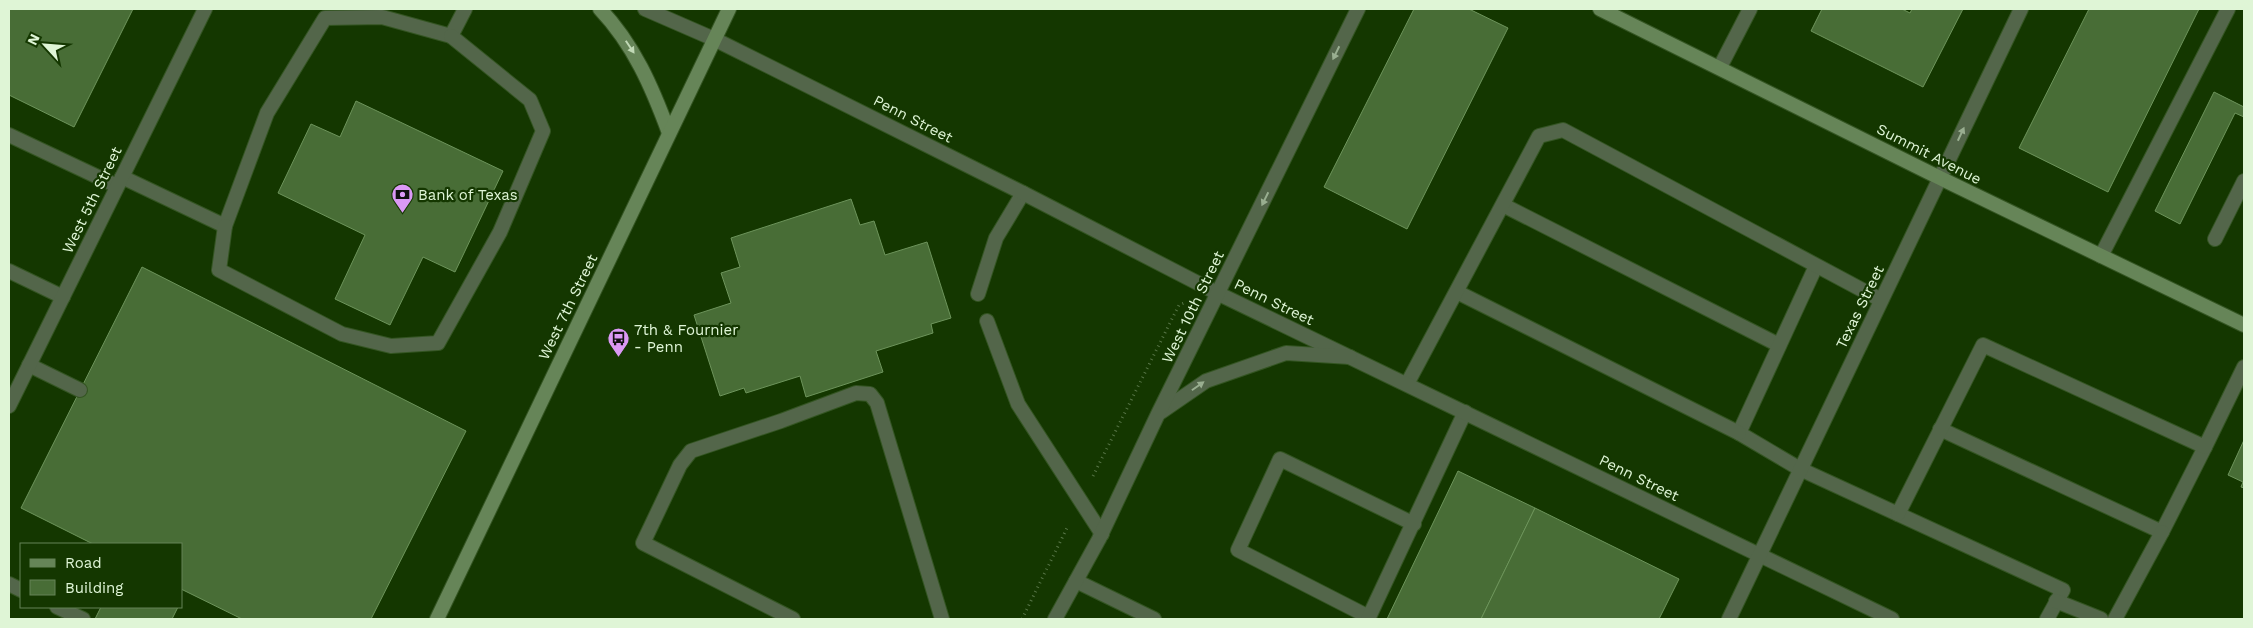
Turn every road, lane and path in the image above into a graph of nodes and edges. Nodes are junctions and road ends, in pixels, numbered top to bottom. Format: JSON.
{"nodes":[{"id":1,"x":205,"y":9,"type":"edge"},
{"id":2,"x":465,"y":9,"type":"edge"},
{"id":3,"x":600,"y":9,"type":"edge"},
{"id":4,"x":644,"y":9,"type":"edge"},
{"id":5,"x":729,"y":9,"type":"edge"},
{"id":6,"x":1358,"y":9,"type":"edge"},
{"id":7,"x":1600,"y":9,"type":"edge"},
{"id":8,"x":1750,"y":9,"type":"edge"},
{"id":9,"x":2021,"y":9,"type":"edge"},
{"id":10,"x":2228,"y":9,"type":"edge"},
{"id":11,"x":452,"y":36,"type":"junction"},
{"id":12,"x":714,"y":39,"type":"junction"},
{"id":13,"x":1720,"y":67,"type":"junction"},
{"id":14,"x":669,"y":133,"type":"junction"},
{"id":15,"x":9,"y":135,"type":"edge"},
{"id":16,"x":1940,"y":178,"type":"junction"},
{"id":17,"x":2244,"y":181,"type":"edge"},
{"id":18,"x":119,"y":182,"type":"junction"},
{"id":19,"x":1023,"y":193,"type":"junction"},
{"id":20,"x":1503,"y":205,"type":"junction"},
{"id":21,"x":225,"y":226,"type":"junction"},
{"id":22,"x":2215,"y":239,"type":"dead end"},
{"id":23,"x":2101,"y":256,"type":"junction"},
{"id":24,"x":1816,"y":266,"type":"junction"},
{"id":25,"x":9,"y":271,"type":"edge"},
{"id":26,"x":1457,"y":292,"type":"junction"},
{"id":27,"x":978,"y":294,"type":"dead end"},
{"id":28,"x":1219,"y":294,"type":"junction"},
{"id":29,"x":63,"y":297,"type":"junction"},
{"id":30,"x":1881,"y":300,"type":"junction"},
{"id":31,"x":986,"y":321,"type":"dead end"},
{"id":32,"x":2244,"y":325,"type":"edge"},
{"id":33,"x":1779,"y":345,"type":"junction"},
{"id":34,"x":1350,"y":356,"type":"junction"},
{"id":35,"x":29,"y":366,"type":"junction"},
{"id":36,"x":2244,"y":367,"type":"edge"},
{"id":37,"x":1407,"y":384,"type":"junction"},
{"id":38,"x":80,"y":390,"type":"dead end"},
{"id":39,"x":9,"y":406,"type":"edge"},
{"id":40,"x":1465,"y":412,"type":"junction"},
{"id":41,"x":1158,"y":414,"type":"junction"},
{"id":42,"x":1940,"y":429,"type":"junction"},
{"id":43,"x":1739,"y":433,"type":"junction"},
{"id":44,"x":2205,"y":447,"type":"junction"},
{"id":45,"x":1800,"y":469,"type":"junction"},
{"id":46,"x":1080,"y":502,"type":"junction"},
{"id":47,"x":1898,"y":514,"type":"junction"},
{"id":48,"x":1414,"y":524,"type":"junction"},
{"id":49,"x":2162,"y":532,"type":"junction"},
{"id":50,"x":1102,"y":534,"type":"junction"},
{"id":51,"x":1760,"y":554,"type":"junction"},
{"id":52,"x":1076,"y":581,"type":"junction"},
{"id":53,"x":2056,"y":601,"type":"junction"},
{"id":54,"x":59,"y":608,"type":"edge"},
{"id":55,"x":1368,"y":618,"type":"edge"},
{"id":56,"x":83,"y":619,"type":"edge"},
{"id":57,"x":437,"y":619,"type":"edge"},
{"id":58,"x":793,"y":619,"type":"edge"},
{"id":59,"x":942,"y":619,"type":"edge"},
{"id":60,"x":1022,"y":619,"type":"edge"},
{"id":61,"x":1055,"y":619,"type":"edge"},
{"id":62,"x":1154,"y":619,"type":"edge"},
{"id":63,"x":1728,"y":619,"type":"edge"},
{"id":64,"x":1892,"y":619,"type":"edge"},
{"id":65,"x":2047,"y":619,"type":"edge"},
{"id":66,"x":2100,"y":619,"type":"edge"},
{"id":67,"x":2116,"y":619,"type":"edge"}],
"edges":[{"from":1,"to":18,"type":"street","name":"West 5th Street"},
{"from":2,"to":11,"type":"street"},
{"from":3,"to":14,"type":"main road","one_way":true},
{"from":4,"to":12,"type":"street","name":"Penn Street"},
{"from":5,"to":12,"type":"main road","name":"West 7th Street"},
{"from":6,"to":28,"type":"street","name":"West 10th Street","one_way":true},
{"from":7,"to":13,"type":"main road","name":"Summit Avenue"},
{"from":8,"to":13,"type":"street"},
{"from":16,"to":9,"type":"street","name":"Texas Street","one_way":true},
{"from":10,"to":23,"type":"street"},
{"from":11,"to":21,"type":"street"},
{"from":11,"to":21,"type":"street"},
{"from":12,"to":14,"type":"main road","name":"West 7th Street"},
{"from":12,"to":19,"type":"street","name":"Penn Street"},
{"from":13,"to":16,"type":"main road","name":"Summit Avenue"},
{"from":14,"to":57,"type":"main road","name":"West 7th Street"},
{"from":15,"to":18,"type":"street"},
{"from":16,"to":23,"type":"main road","name":"Summit Avenue"},
{"from":16,"to":30,"type":"street","name":"Texas Street"},
{"from":17,"to":22,"type":"street"},
{"from":18,"to":21,"type":"street"},
{"from":18,"to":29,"type":"street","name":"West 5th Street"},
{"from":19,"to":27,"type":"street"},
{"from":19,"to":28,"type":"street","name":"Penn Street"},
{"from":20,"to":24,"type":"street"},
{"from":20,"to":26,"type":"street"},
{"from":20,"to":33,"type":"street"},
{"from":23,"to":32,"type":"main road","name":"Summit Avenue"},
{"from":24,"to":30,"type":"street"},
{"from":24,"to":33,"type":"street"},
{"from":25,"to":29,"type":"street"},
{"from":26,"to":37,"type":"street"},
{"from":26,"to":43,"type":"street"},
{"from":28,"to":34,"type":"street","name":"Penn Street"},
{"from":28,"to":41,"type":"street","name":"West 10th Street"},
{"from":28,"to":46,"type":"path"},
{"from":29,"to":35,"type":"street","name":"West 5th Street"},
{"from":30,"to":45,"type":"street","name":"Texas Street"},
{"from":31,"to":46,"type":"street"},
{"from":33,"to":43,"type":"street"},
{"from":34,"to":37,"type":"street","name":"Penn Street"},
{"from":41,"to":34,"type":"street","one_way":true},
{"from":35,"to":38,"type":"street"},
{"from":35,"to":39,"type":"street","name":"West 5th Street"},
{"from":36,"to":44,"type":"street"},
{"from":37,"to":40,"type":"street","name":"Penn Street"},
{"from":40,"to":48,"type":"street"},
{"from":40,"to":51,"type":"street","name":"Penn Street"},
{"from":41,"to":50,"type":"street","name":"West 10th Street"},
{"from":42,"to":44,"type":"street"},
{"from":42,"to":47,"type":"street"},
{"from":42,"to":49,"type":"street"},
{"from":43,"to":45,"type":"street"},
{"from":44,"to":49,"type":"street"},
{"from":45,"to":47,"type":"street"},
{"from":45,"to":51,"type":"street","name":"Texas Street"},
{"from":46,"to":50,"type":"street"},
{"from":46,"to":60,"type":"path"},
{"from":47,"to":53,"type":"street"},
{"from":48,"to":55,"type":"street"},
{"from":48,"to":55,"type":"street"},
{"from":49,"to":67,"type":"street"},
{"from":50,"to":52,"type":"street","name":"West 10th Street"},
{"from":51,"to":63,"type":"street","name":"Texas Street"},
{"from":51,"to":64,"type":"street","name":"Penn Street"},
{"from":52,"to":61,"type":"street","name":"West 10th Street"},
{"from":52,"to":62,"type":"street"},
{"from":53,"to":65,"type":"street"},
{"from":53,"to":66,"type":"street"},
{"from":54,"to":56,"type":"street"},
{"from":58,"to":59,"type":"street"}]}
